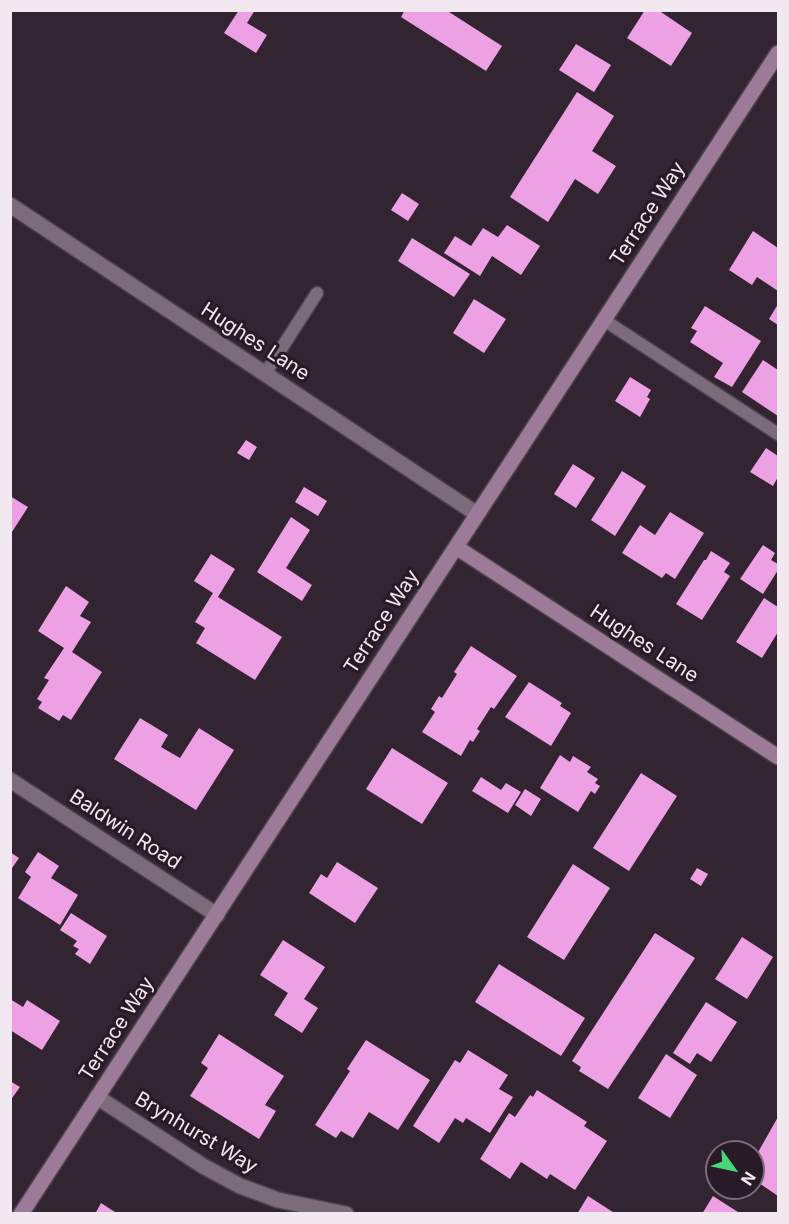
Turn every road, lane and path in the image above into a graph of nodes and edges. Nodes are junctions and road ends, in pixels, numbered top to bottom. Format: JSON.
{"nodes":[{"id":1,"x":778,"y":53,"type":"edge"},
{"id":2,"x":10,"y":205,"type":"edge"},
{"id":3,"x":316,"y":293,"type":"dead end"},
{"id":4,"x":604,"y":320,"type":"junction"},
{"id":5,"x":265,"y":374,"type":"junction"},
{"id":6,"x":778,"y":434,"type":"edge"},
{"id":7,"x":477,"y":514,"type":"junction"},
{"id":8,"x":456,"y":547,"type":"junction"},
{"id":9,"x":778,"y":757,"type":"edge"},
{"id":10,"x":10,"y":780,"type":"edge"},
{"id":11,"x":217,"y":915,"type":"junction"},
{"id":12,"x":97,"y":1097,"type":"junction"},
{"id":13,"x":21,"y":1214,"type":"edge"},
{"id":14,"x":346,"y":1214,"type":"edge"}],
"edges":[{"from":1,"to":4,"type":"street","name":"Terrace Way"},
{"from":2,"to":5,"type":"street","name":"Hughes Lane"},
{"from":3,"to":5,"type":"lane"},
{"from":4,"to":6,"type":"lane"},
{"from":4,"to":7,"type":"street","name":"Terrace Way"},
{"from":5,"to":7,"type":"street","name":"Hughes Lane"},
{"from":7,"to":8,"type":"street","name":"Terrace Way"},
{"from":8,"to":9,"type":"street","name":"Hughes Lane"},
{"from":8,"to":11,"type":"street","name":"Terrace Way"},
{"from":10,"to":11,"type":"street","name":"Baldwin Road"},
{"from":11,"to":12,"type":"street","name":"Terrace Way"},
{"from":12,"to":13,"type":"street","name":"Terrace Way"},
{"from":12,"to":14,"type":"street","name":"Brynhurst Way"}]}
